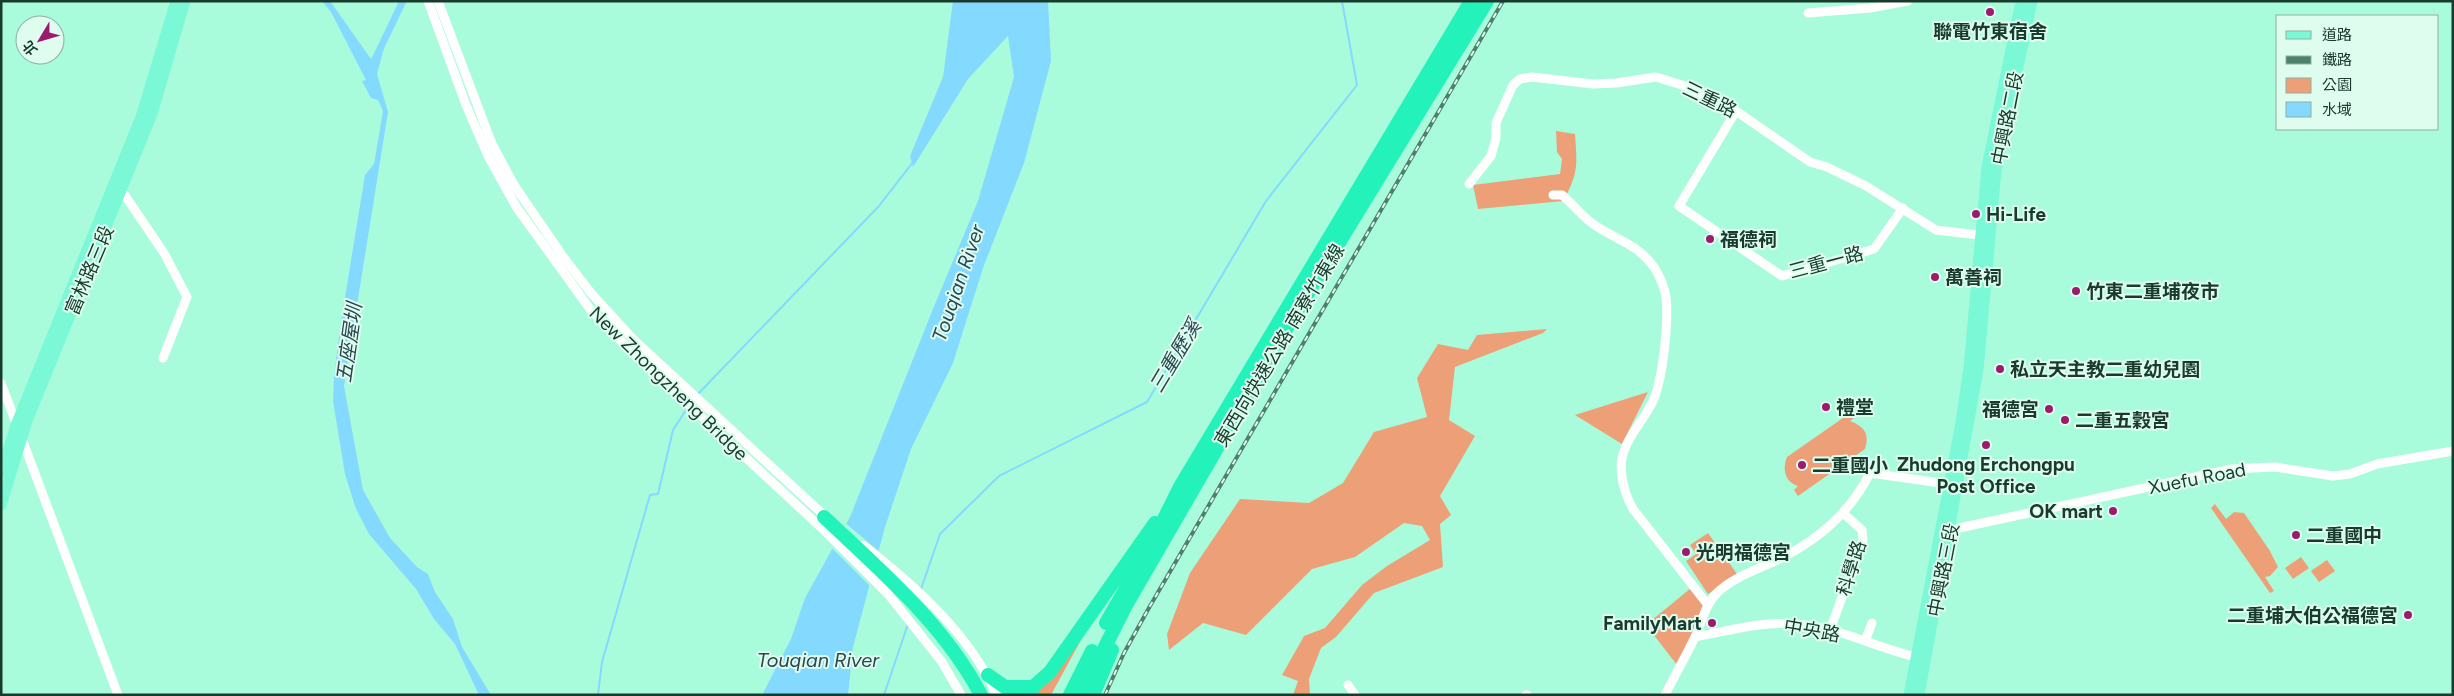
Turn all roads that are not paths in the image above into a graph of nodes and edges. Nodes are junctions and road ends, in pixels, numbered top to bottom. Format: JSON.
{"nodes":[{"id":1,"x":176,"y":1,"type":"edge"},
{"id":2,"x":185,"y":1,"type":"edge"},
{"id":3,"x":428,"y":1,"type":"edge"},
{"id":4,"x":438,"y":1,"type":"edge"},
{"id":5,"x":1471,"y":1,"type":"edge"},
{"id":6,"x":1487,"y":1,"type":"edge"},
{"id":7,"x":1908,"y":1,"type":"edge"},
{"id":8,"x":2021,"y":1,"type":"edge"},
{"id":9,"x":2032,"y":1,"type":"edge"},
{"id":10,"x":1870,"y":5,"type":"edge"},
{"id":11,"x":1808,"y":13,"type":"dead end"},
{"id":12,"x":172,"y":36,"type":"junction"},
{"id":13,"x":1736,"y":111,"type":"junction"},
{"id":14,"x":1469,"y":184,"type":"dead end"},
{"id":15,"x":122,"y":191,"type":"junction"},
{"id":16,"x":1553,"y":195,"type":"dead end"},
{"id":17,"x":1903,"y":208,"type":"junction"},
{"id":18,"x":1985,"y":236,"type":"junction"},
{"id":19,"x":163,"y":358,"type":"dead end"},
{"id":20,"x":1,"y":383,"type":"edge"},
{"id":21,"x":16,"y":425,"type":"junction"},
{"id":22,"x":22,"y":437,"type":"junction"},
{"id":23,"x":2453,"y":451,"type":"edge"},
{"id":24,"x":1,"y":473,"type":"edge"},
{"id":25,"x":1181,"y":485,"type":"junction"},
{"id":26,"x":1954,"y":485,"type":"junction"},
{"id":27,"x":1,"y":505,"type":"edge"},
{"id":28,"x":1843,"y":513,"type":"junction"},
{"id":29,"x":824,"y":517,"type":"junction"},
{"id":30,"x":1946,"y":529,"type":"junction"},
{"id":31,"x":1144,"y":578,"type":"junction"},
{"id":32,"x":1708,"y":605,"type":"junction"},
{"id":33,"x":1872,"y":623,"type":"dead end"},
{"id":34,"x":1830,"y":630,"type":"junction"},
{"id":35,"x":1695,"y":637,"type":"junction"},
{"id":36,"x":1865,"y":641,"type":"junction"},
{"id":37,"x":1921,"y":658,"type":"junction"},
{"id":38,"x":988,"y":675,"type":"junction"},
{"id":39,"x":1348,"y":685,"type":"dead end"},
{"id":40,"x":1029,"y":691,"type":"edge"},
{"id":41,"x":118,"y":695,"type":"edge"},
{"id":42,"x":961,"y":695,"type":"edge"},
{"id":43,"x":981,"y":695,"type":"edge"},
{"id":44,"x":996,"y":695,"type":"edge"},
{"id":45,"x":1070,"y":695,"type":"edge"},
{"id":46,"x":1081,"y":695,"type":"edge"},
{"id":47,"x":1093,"y":695,"type":"edge"},
{"id":48,"x":1355,"y":695,"type":"edge"},
{"id":49,"x":1665,"y":695,"type":"edge"},
{"id":50,"x":1910,"y":695,"type":"edge"},
{"id":51,"x":1919,"y":695,"type":"edge"}],
"edges":[{"from":1,"to":12,"type":"main road"},
{"from":2,"to":12,"type":"main road"},
{"from":3,"to":42,"type":"street","name":"New Zhongzheng Bridge"},
{"from":4,"to":29,"type":"street","name":"New Zhongzheng Bridge"},
{"from":5,"to":25,"type":"highway","name":"東西向快速公路 南寮竹東線"},
{"from":6,"to":31,"type":"highway","name":"東西向快速公路 南寮竹東線"},
{"from":7,"to":10,"type":"street"},
{"from":8,"to":18,"type":"main road"},
{"from":9,"to":18,"type":"main road","name":"中興路二段"},
{"from":10,"to":11,"type":"street"},
{"from":12,"to":15,"type":"main road","name":"富林路三段"},
{"from":12,"to":21,"type":"main road","name":"富林路三段"},
{"from":13,"to":14,"type":"street","name":"三重路"},
{"from":13,"to":17,"type":"street","name":"三重路"},
{"from":13,"to":17,"type":"street","name":"三重一路"},
{"from":15,"to":19,"type":"street"},
{"from":15,"to":22,"type":"main road","name":"富林路三段"},
{"from":16,"to":32,"type":"street"},
{"from":17,"to":18,"type":"street","name":"三重路"},
{"from":18,"to":26,"type":"main road"},
{"from":20,"to":21,"type":"street"},
{"from":21,"to":22,"type":"street"},
{"from":21,"to":24,"type":"main road","name":"富林路三段"},
{"from":22,"to":27,"type":"main road","name":"富林路三段"},
{"from":22,"to":41,"type":"street"},
{"from":23,"to":30,"type":"street","name":"Xuefu Road"},
{"from":25,"to":40,"type":"highway"},
{"from":25,"to":45,"type":"highway","name":"東西向快速公路 南寮竹東線"},
{"from":26,"to":28,"type":"street"},
{"from":26,"to":30,"type":"main road"},
{"from":28,"to":32,"type":"street"},
{"from":28,"to":34,"type":"street","name":"科學路"},
{"from":29,"to":38,"type":"street","name":"New Zhongzheng Bridge"},
{"from":29,"to":43,"type":"highway"},
{"from":30,"to":37,"type":"main road"},
{"from":31,"to":46,"type":"highway","name":"東西向快速公路 南寮竹東線"},
{"from":31,"to":47,"type":"highway"},
{"from":32,"to":35,"type":"street"},
{"from":33,"to":36,"type":"street"},
{"from":34,"to":35,"type":"street","name":"中央路"},
{"from":34,"to":36,"type":"street","name":"中央路"},
{"from":35,"to":49,"type":"street"},
{"from":36,"to":37,"type":"street","name":"中央路"},
{"from":37,"to":50,"type":"main road"},
{"from":37,"to":51,"type":"main road"},
{"from":38,"to":40,"type":"highway"},
{"from":38,"to":44,"type":"street","name":"New Zhongzheng Bridge"},
{"from":39,"to":48,"type":"street"}]}
